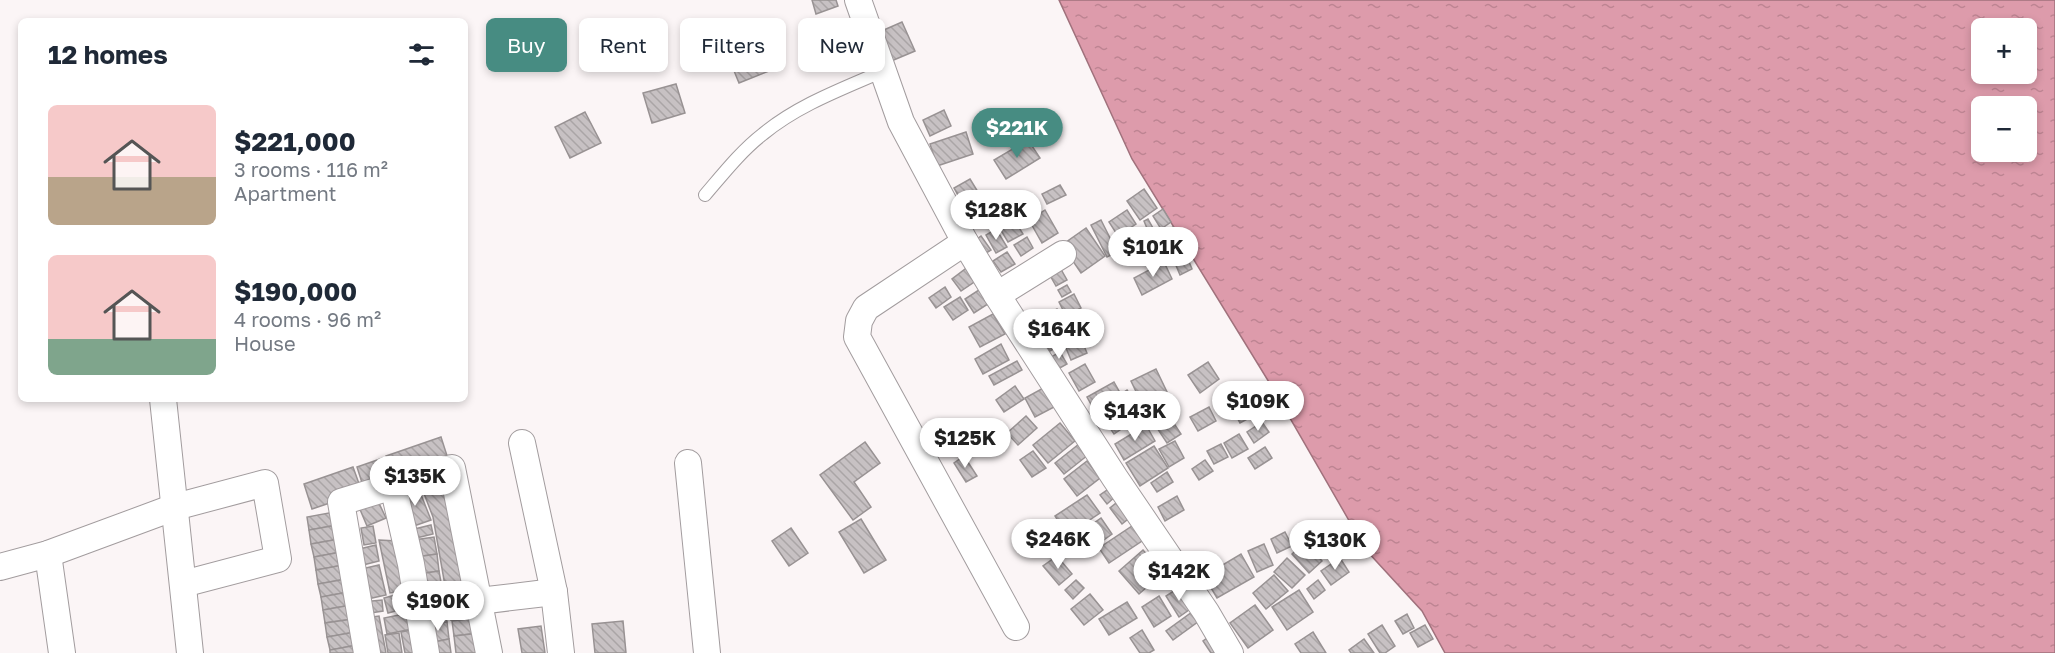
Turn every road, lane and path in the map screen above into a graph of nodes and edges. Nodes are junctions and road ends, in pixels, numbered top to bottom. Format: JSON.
{"nodes":[{"id":1,"x":858,"y":0,"type":"edge"},
{"id":2,"x":864,"y":18,"type":"edge"},
{"id":3,"x":881,"y":72,"type":"edge"},
{"id":4,"x":883,"y":72,"type":"edge"},
{"id":5,"x":705,"y":195,"type":"dead end"},
{"id":6,"x":965,"y":242,"type":"junction"},
{"id":7,"x":1063,"y":254,"type":"dead end"},
{"id":8,"x":997,"y":295,"type":"junction"},
{"id":9,"x":163,"y":402,"type":"edge"},
{"id":10,"x":522,"y":443,"type":"dead end"},
{"id":11,"x":688,"y":464,"type":"dead end"},
{"id":12,"x":393,"y":486,"type":"junction"},
{"id":13,"x":175,"y":507,"type":"junction"},
{"id":14,"x":48,"y":554,"type":"junction"},
{"id":15,"x":0,"y":567,"type":"edge"},
{"id":16,"x":183,"y":584,"type":"junction"},
{"id":17,"x":554,"y":592,"type":"junction"},
{"id":18,"x":479,"y":601,"type":"junction"},
{"id":19,"x":1016,"y":627,"type":"dead end"},
{"id":20,"x":62,"y":653,"type":"edge"},
{"id":21,"x":190,"y":653,"type":"edge"},
{"id":22,"x":367,"y":653,"type":"edge"},
{"id":23,"x":426,"y":653,"type":"edge"},
{"id":24,"x":489,"y":653,"type":"edge"},
{"id":25,"x":561,"y":653,"type":"edge"},
{"id":26,"x":707,"y":653,"type":"edge"},
{"id":27,"x":1230,"y":653,"type":"edge"}],
"edges":[{"from":1,"to":2,"type":"street"},
{"from":3,"to":5,"type":"lane"},
{"from":4,"to":6,"type":"street"},
{"from":6,"to":8,"type":"street"},
{"from":6,"to":19,"type":"street"},
{"from":7,"to":8,"type":"street"},
{"from":8,"to":27,"type":"street"},
{"from":9,"to":13,"type":"street"},
{"from":10,"to":17,"type":"street"},
{"from":11,"to":26,"type":"street"},
{"from":12,"to":18,"type":"street"},
{"from":12,"to":22,"type":"street"},
{"from":12,"to":23,"type":"street"},
{"from":13,"to":14,"type":"street"},
{"from":13,"to":16,"type":"street"},
{"from":13,"to":16,"type":"street"},
{"from":14,"to":15,"type":"street"},
{"from":14,"to":20,"type":"street"},
{"from":16,"to":21,"type":"street"},
{"from":17,"to":18,"type":"street"},
{"from":17,"to":25,"type":"street"},
{"from":18,"to":24,"type":"street"}]}
